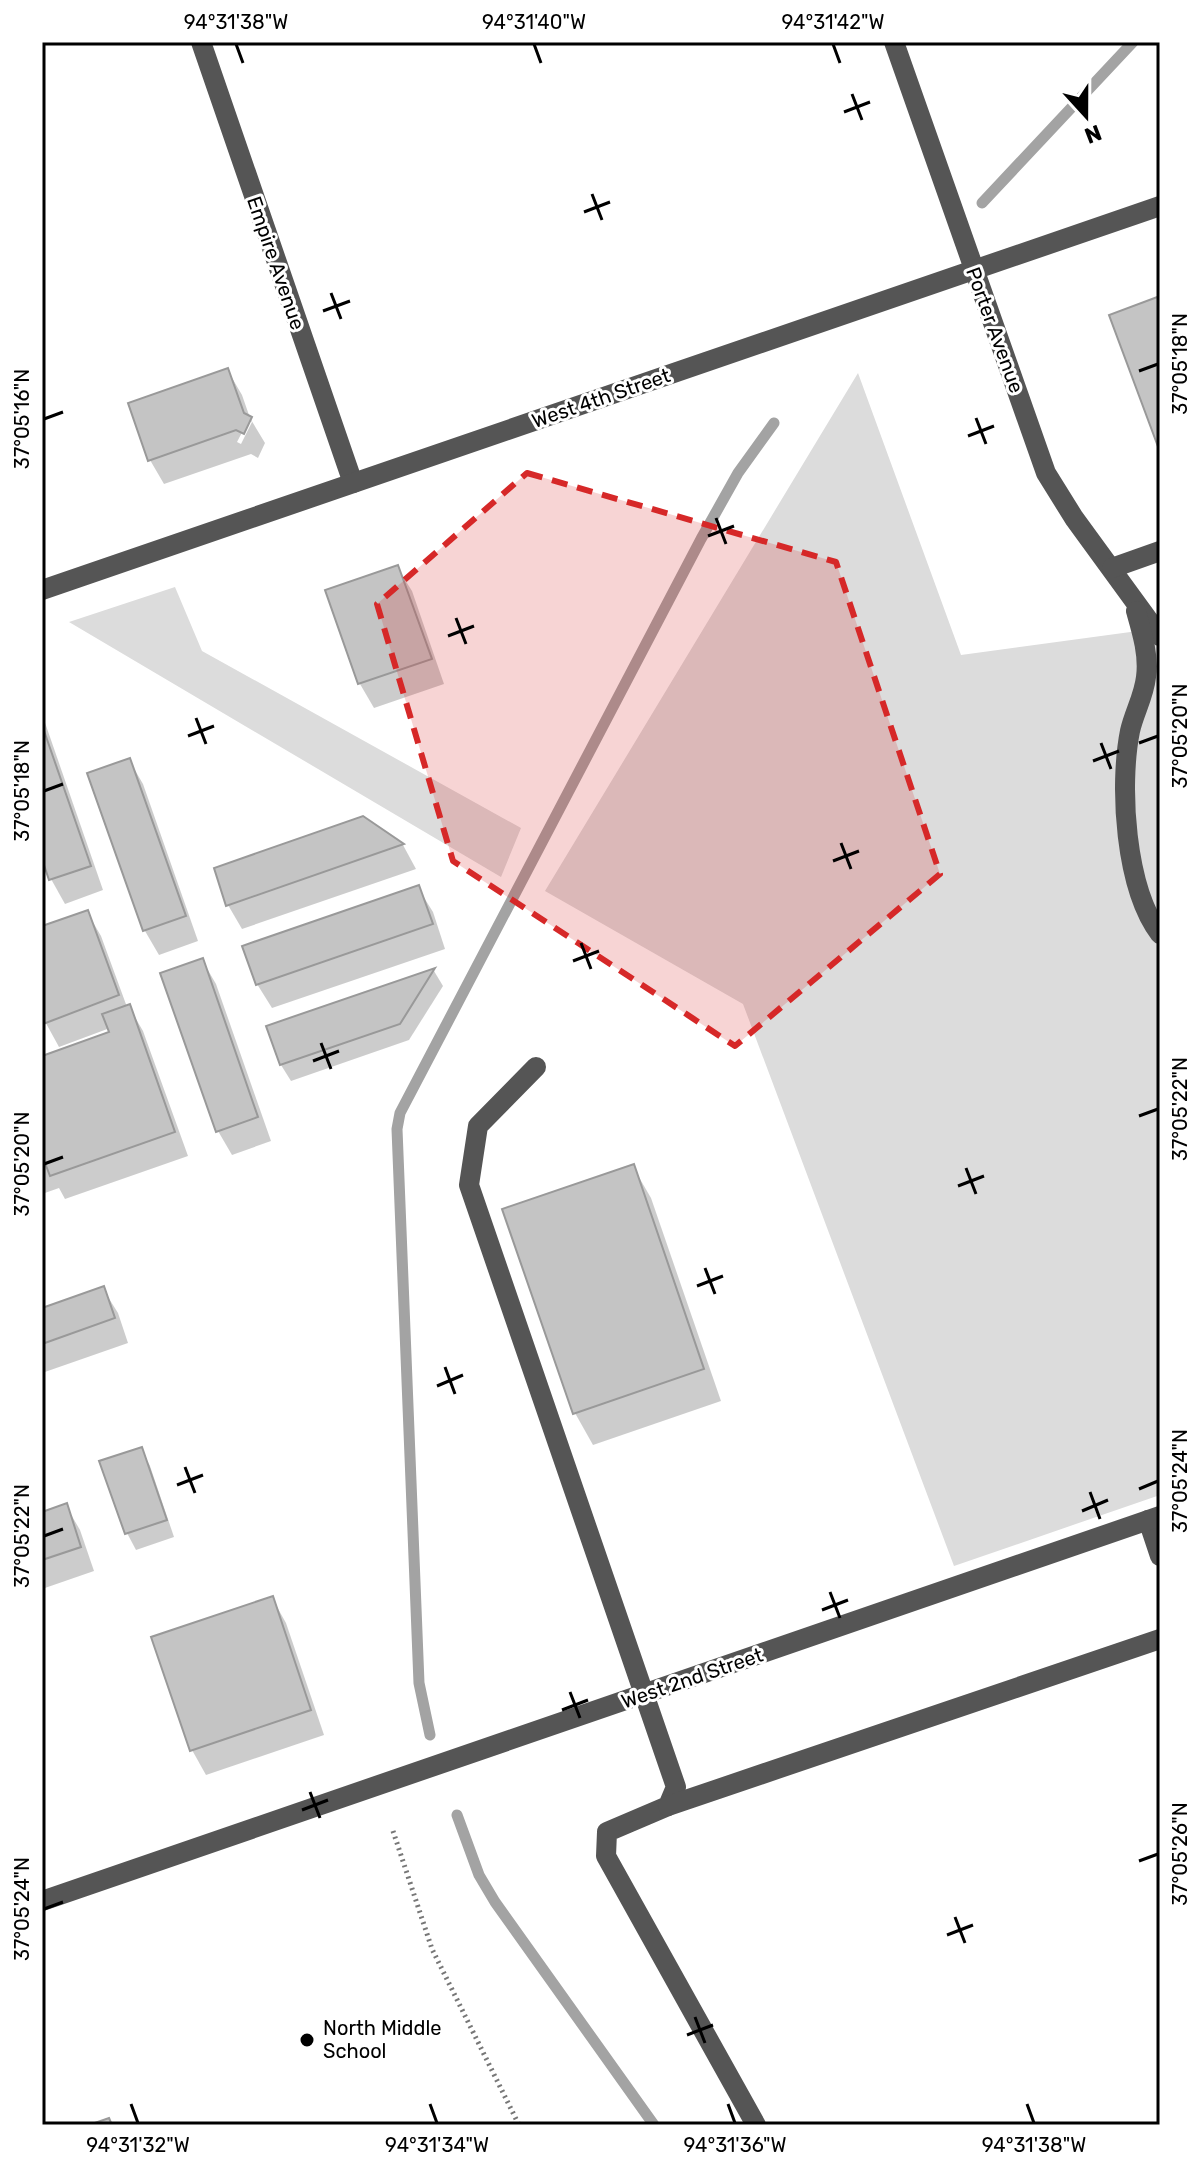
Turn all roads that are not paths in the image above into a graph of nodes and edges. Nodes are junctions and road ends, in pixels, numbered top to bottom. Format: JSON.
{"nodes":[{"id":1,"x":201,"y":42,"type":"edge"},
{"id":2,"x":894,"y":42,"type":"edge"},
{"id":3,"x":1160,"y":206,"type":"edge"},
{"id":4,"x":974,"y":270,"type":"junction"},
{"id":5,"x":353,"y":483,"type":"junction"},
{"id":6,"x":1160,"y":551,"type":"edge"},
{"id":7,"x":1112,"y":568,"type":"junction"},
{"id":8,"x":42,"y":590,"type":"edge"},
{"id":9,"x":1133,"y":599,"type":"junction"},
{"id":10,"x":1160,"y":636,"type":"edge"},
{"id":11,"x":1160,"y":934,"type":"edge"},
{"id":12,"x":536,"y":1067,"type":"dead end"},
{"id":13,"x":1154,"y":1518,"type":"edge"},
{"id":14,"x":1160,"y":1556,"type":"edge"},
{"id":15,"x":1160,"y":1639,"type":"edge"},
{"id":16,"x":645,"y":1694,"type":"junction"},
{"id":17,"x":668,"y":1806,"type":"junction"},
{"id":18,"x":42,"y":1901,"type":"edge"},
{"id":19,"x":756,"y":2125,"type":"edge"}],
"edges":[{"from":1,"to":5,"type":"street","name":"Empire Avenue"},
{"from":2,"to":4,"type":"street","name":"Porter Avenue"},
{"from":3,"to":4,"type":"street","name":"West 4th Street"},
{"from":4,"to":5,"type":"street","name":"West 4th Street"},
{"from":4,"to":7,"type":"street","name":"Porter Avenue"},
{"from":5,"to":8,"type":"street","name":"West 4th Street"},
{"from":6,"to":7,"type":"street"},
{"from":7,"to":9,"type":"street","name":"Porter Avenue"},
{"from":9,"to":10,"type":"street","name":"Porter Avenue"},
{"from":9,"to":11,"type":"street","name":"Porter Avenue"},
{"from":12,"to":16,"type":"street"},
{"from":13,"to":14,"type":"street"},
{"from":13,"to":16,"type":"street","name":"West 2nd Street"},
{"from":15,"to":17,"type":"street"},
{"from":16,"to":17,"type":"street"},
{"from":16,"to":18,"type":"street","name":"West 2nd Street"},
{"from":17,"to":19,"type":"street"}]}
